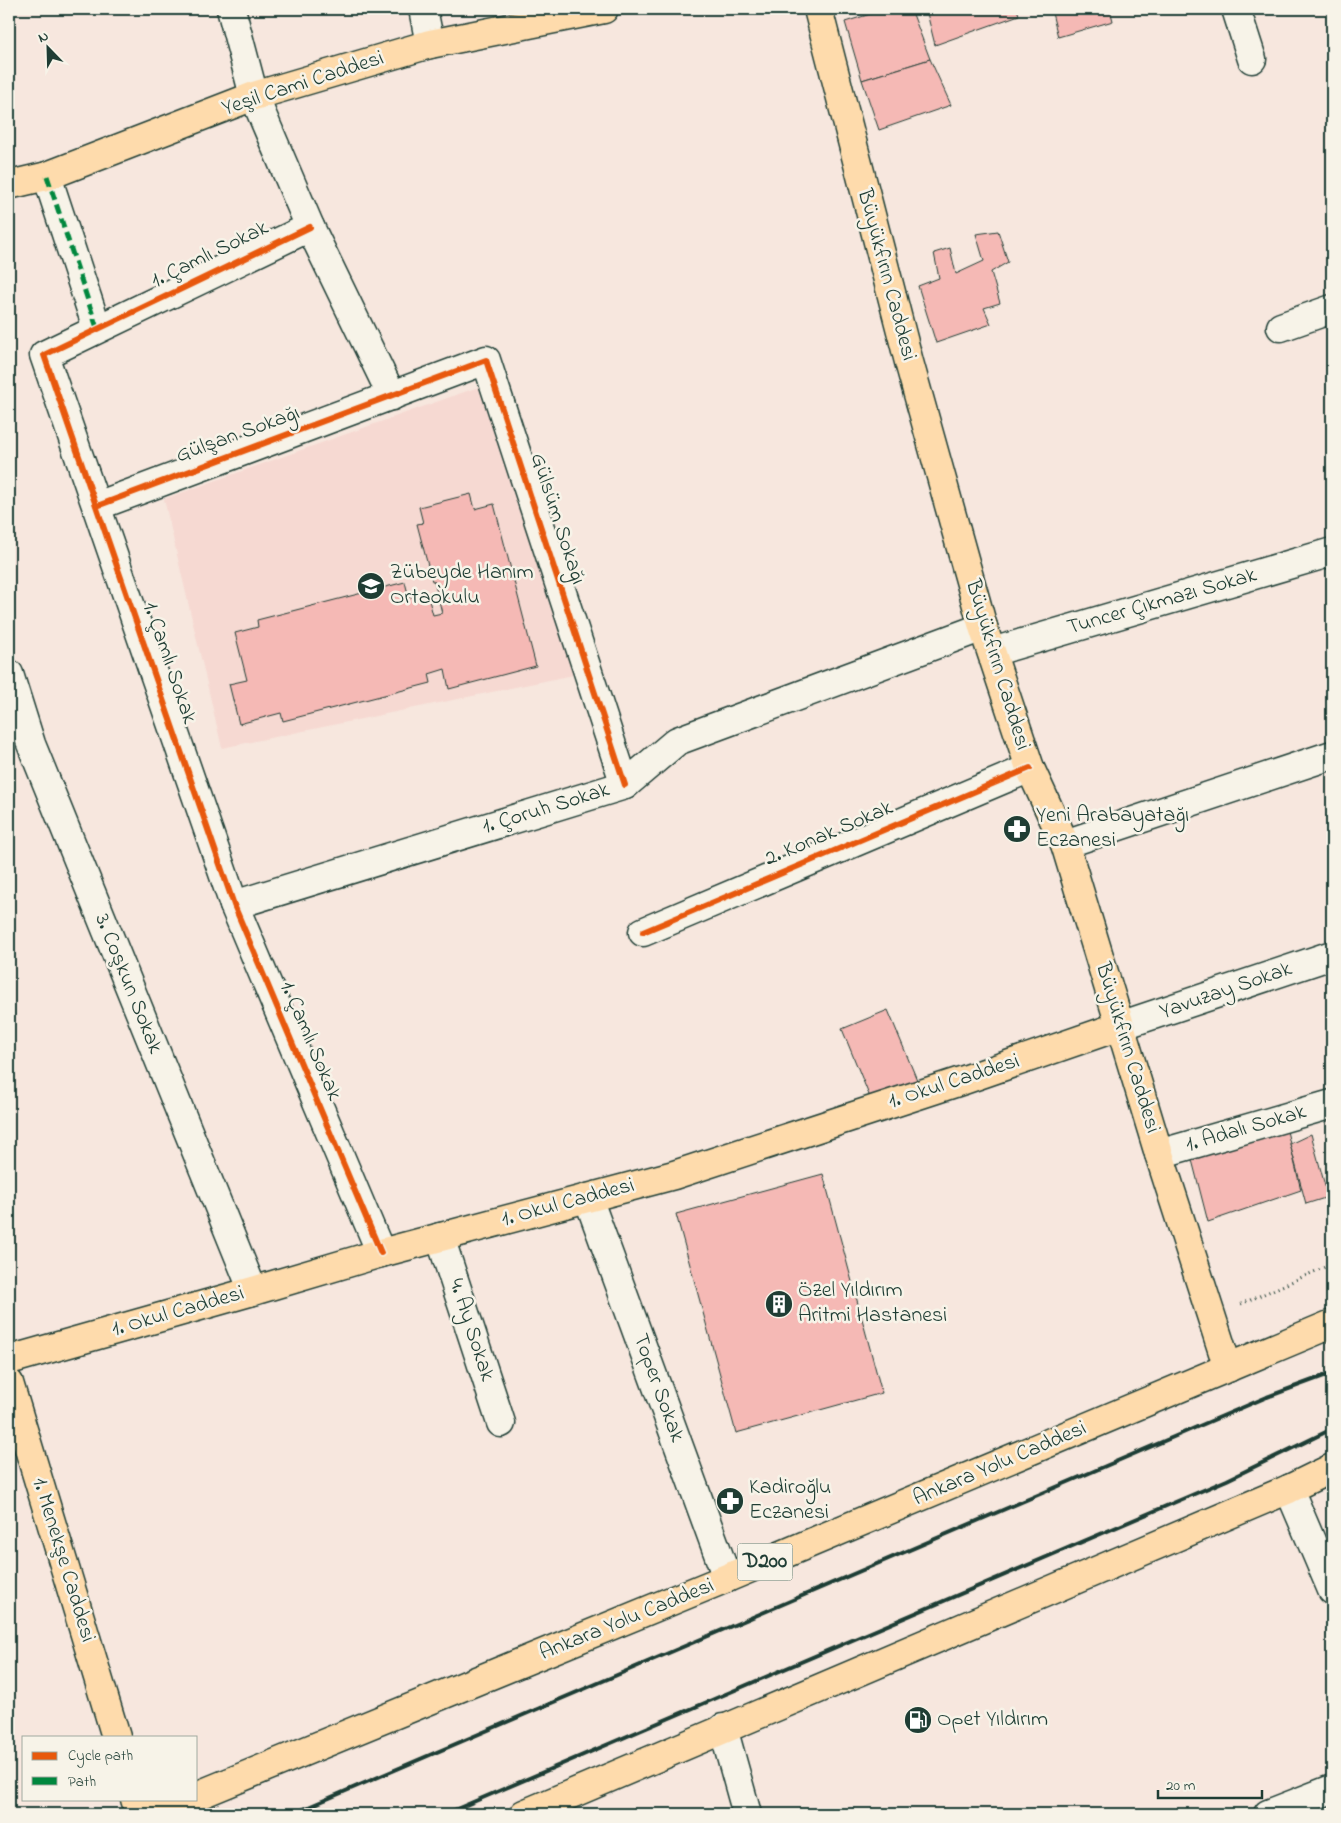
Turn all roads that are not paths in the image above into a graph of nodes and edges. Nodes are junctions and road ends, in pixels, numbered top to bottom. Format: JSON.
{"nodes":[{"id":1,"x":231,"y":9,"type":"edge"},
{"id":2,"x":423,"y":9,"type":"edge"},
{"id":3,"x":604,"y":9,"type":"edge"},
{"id":4,"x":818,"y":9,"type":"edge"},
{"id":5,"x":1236,"y":9,"type":"edge"},
{"id":6,"x":519,"y":18,"type":"edge"},
{"id":7,"x":430,"y":44,"type":"junction"},
{"id":8,"x":1252,"y":59,"type":"dead end"},
{"id":9,"x":254,"y":96,"type":"junction"},
{"id":10,"x":47,"y":176,"type":"junction"},
{"id":11,"x":9,"y":186,"type":"edge"},
{"id":12,"x":310,"y":227,"type":"junction"},
{"id":13,"x":1332,"y":309,"type":"edge"},
{"id":14,"x":1281,"y":327,"type":"dead end"},
{"id":15,"x":98,"y":328,"type":"junction"},
{"id":16,"x":392,"y":396,"type":"junction"},
{"id":17,"x":96,"y":506,"type":"junction"},
{"id":18,"x":1332,"y":552,"type":"edge"},
{"id":19,"x":983,"y":627,"type":"junction"},
{"id":20,"x":992,"y":652,"type":"junction"},
{"id":21,"x":9,"y":674,"type":"edge"},
{"id":22,"x":1332,"y":755,"type":"edge"},
{"id":23,"x":1030,"y":768,"type":"junction"},
{"id":24,"x":625,"y":785,"type":"junction"},
{"id":25,"x":1065,"y":844,"type":"junction"},
{"id":26,"x":234,"y":906,"type":"junction"},
{"id":27,"x":643,"y":932,"type":"dead end"},
{"id":28,"x":1332,"y":955,"type":"edge"},
{"id":29,"x":1120,"y":1026,"type":"junction"},
{"id":30,"x":1332,"y":1104,"type":"edge"},
{"id":31,"x":1159,"y":1154,"type":"junction"},
{"id":32,"x":588,"y":1198,"type":"junction"},
{"id":33,"x":440,"y":1237,"type":"junction"},
{"id":34,"x":381,"y":1253,"type":"junction"},
{"id":35,"x":253,"y":1291,"type":"junction"},
{"id":36,"x":1332,"y":1324,"type":"edge"},
{"id":37,"x":9,"y":1360,"type":"edge"},
{"id":38,"x":1228,"y":1368,"type":"junction"},
{"id":39,"x":9,"y":1383,"type":"edge"},
{"id":40,"x":501,"y":1423,"type":"dead end"},
{"id":41,"x":1332,"y":1468,"type":"edge"},
{"id":42,"x":1290,"y":1489,"type":"junction"},
{"id":43,"x":727,"y":1578,"type":"junction"},
{"id":44,"x":1332,"y":1590,"type":"edge"},
{"id":45,"x":723,"y":1728,"type":"junction"},
{"id":46,"x":116,"y":1736,"type":"edge"},
{"id":47,"x":1332,"y":1789,"type":"edge"},
{"id":48,"x":198,"y":1795,"type":"edge"},
{"id":49,"x":135,"y":1800,"type":"edge"},
{"id":50,"x":187,"y":1800,"type":"edge"},
{"id":51,"x":140,"y":1814,"type":"edge"},
{"id":52,"x":153,"y":1814,"type":"edge"},
{"id":53,"x":524,"y":1814,"type":"edge"},
{"id":54,"x":746,"y":1814,"type":"edge"},
{"id":55,"x":1268,"y":1814,"type":"edge"}],
"edges":[{"from":1,"to":9,"type":"street"},
{"from":2,"to":7,"type":"street"},
{"from":3,"to":6,"type":"main road","name":"Yeşil Cami Caddesi"},
{"from":4,"to":19,"type":"main road","name":"Büyükfırın Caddesi"},
{"from":5,"to":8,"type":"street"},
{"from":6,"to":7,"type":"main road","name":"Yeşil Cami Caddesi"},
{"from":7,"to":9,"type":"main road","name":"Yeşil Cami Caddesi"},
{"from":9,"to":10,"type":"main road","name":"Yeşil Cami Caddesi"},
{"from":9,"to":12,"type":"street"},
{"from":10,"to":11,"type":"main road","name":"Yeşil Cami Caddesi"},
{"from":10,"to":15,"type":"street"},
{"from":12,"to":15,"type":"street","name":"1. Çamlı Sokak"},
{"from":12,"to":16,"type":"street"},
{"from":13,"to":14,"type":"street"},
{"from":15,"to":17,"type":"street","name":"1. Çamlı Sokak"},
{"from":16,"to":17,"type":"street","name":"Gülşan Sokağı"},
{"from":16,"to":24,"type":"street","name":"Gülsüm Sokağı"},
{"from":17,"to":26,"type":"street","name":"1. Çamlı Sokak"},
{"from":18,"to":20,"type":"street","name":"Tuncer Çıkmazı Sokak"},
{"from":19,"to":20,"type":"main road","name":"Büyükfırın Caddesi"},
{"from":19,"to":24,"type":"street","name":"1. Çoruh Sokak"},
{"from":20,"to":23,"type":"main road","name":"Büyükfırın Caddesi"},
{"from":21,"to":35,"type":"street","name":"3. Coşkun Sokak"},
{"from":22,"to":25,"type":"street"},
{"from":23,"to":25,"type":"main road","name":"Büyükfırın Caddesi"},
{"from":23,"to":27,"type":"street","name":"2. Konak Sokak"},
{"from":24,"to":26,"type":"street","name":"1. Çoruh Sokak"},
{"from":25,"to":29,"type":"main road","name":"Büyükfırın Caddesi"},
{"from":26,"to":34,"type":"street","name":"1. Çamlı Sokak"},
{"from":28,"to":29,"type":"street","name":"Yavuzay Sokak"},
{"from":29,"to":31,"type":"main road","name":"Büyükfırın Caddesi"},
{"from":29,"to":32,"type":"main road","name":"1. Okul Caddesi"},
{"from":30,"to":31,"type":"street","name":"1. Adalı Sokak"},
{"from":31,"to":38,"type":"main road","name":"Büyükfırın Caddesi"},
{"from":32,"to":33,"type":"main road","name":"1. Okul Caddesi"},
{"from":32,"to":43,"type":"street","name":"Toper Sokak"},
{"from":33,"to":34,"type":"main road","name":"1. Okul Caddesi"},
{"from":33,"to":40,"type":"street","name":"4. Ay Sokak"},
{"from":34,"to":35,"type":"main road","name":"1. Okul Caddesi"},
{"from":35,"to":37,"type":"main road","name":"1. Okul Caddesi"},
{"from":36,"to":38,"type":"main road","name":"Ankara Yolu Caddesi","number":"D200"},
{"from":38,"to":43,"type":"main road","name":"Ankara Yolu Caddesi","number":"D200"},
{"from":39,"to":46,"type":"main road","name":"1. Menekşe Caddesi"},
{"from":41,"to":42,"type":"main road"},
{"from":42,"to":44,"type":"street"},
{"from":42,"to":45,"type":"main road"},
{"from":43,"to":48,"type":"main road","name":"Ankara Yolu Caddesi","number":"D200"},
{"from":45,"to":53,"type":"main road"},
{"from":45,"to":54,"type":"street"},
{"from":47,"to":55,"type":"street"},
{"from":49,"to":51,"type":"main road"},
{"from":50,"to":52,"type":"main road"}]}
